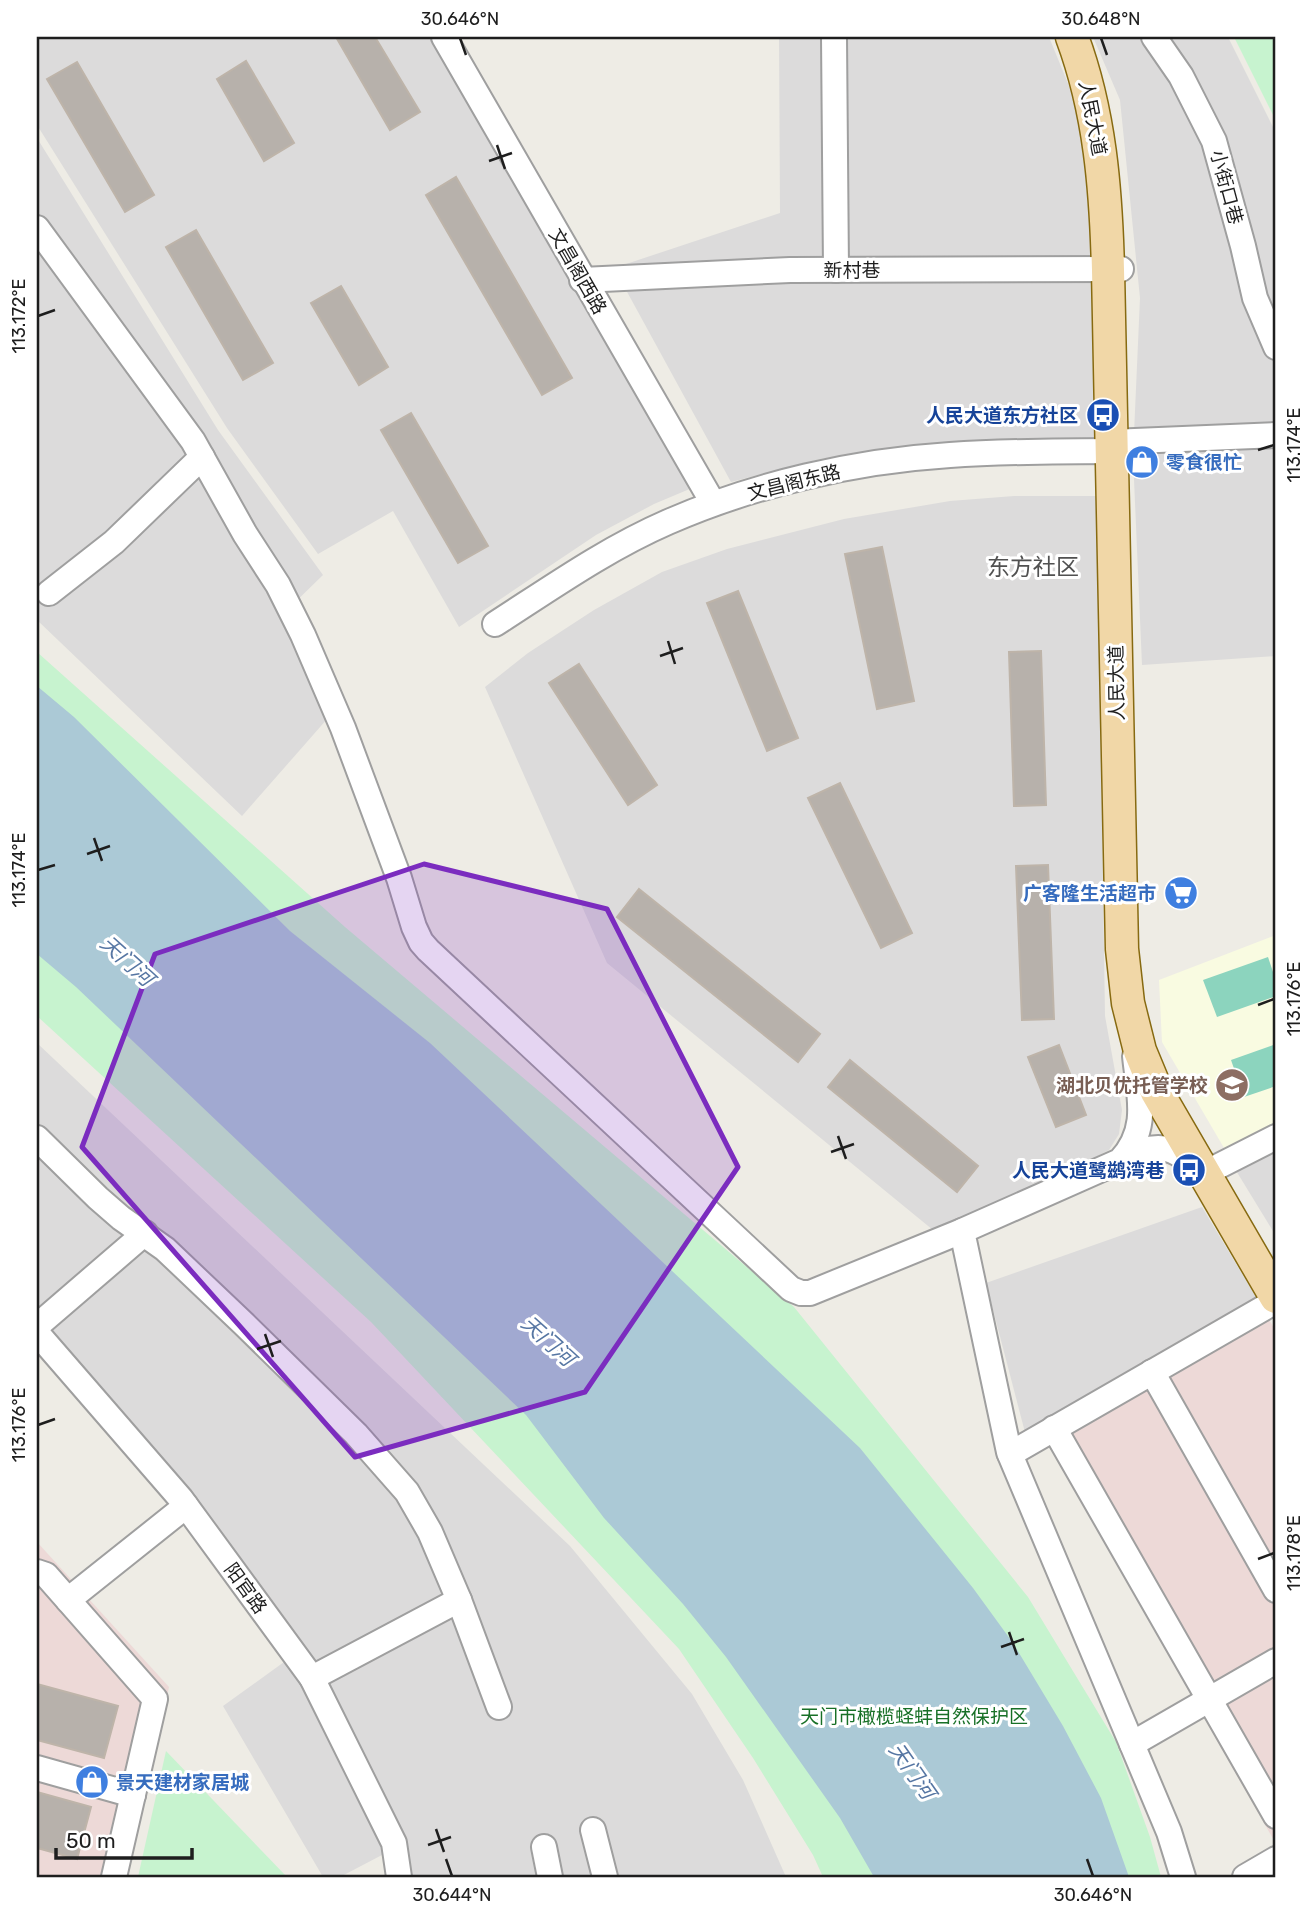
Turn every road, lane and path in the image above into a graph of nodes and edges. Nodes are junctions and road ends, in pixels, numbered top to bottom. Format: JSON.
{"nodes":[{"id":1,"x":444,"y":37,"type":"edge"},
{"id":2,"x":834,"y":37,"type":"edge"},
{"id":3,"x":1072,"y":37,"type":"edge"},
{"id":4,"x":1084,"y":37,"type":"edge"},
{"id":5,"x":1154,"y":37,"type":"edge"},
{"id":6,"x":37,"y":229,"type":"edge"},
{"id":7,"x":836,"y":270,"type":"junction"},
{"id":8,"x":1114,"y":270,"type":"junction"},
{"id":9,"x":582,"y":280,"type":"junction"},
{"id":10,"x":1276,"y":347,"type":"edge"},
{"id":11,"x":1276,"y":435,"type":"edge"},
{"id":12,"x":1118,"y":447,"type":"junction"},
{"id":13,"x":202,"y":457,"type":"junction"},
{"id":14,"x":713,"y":503,"type":"junction"},
{"id":15,"x":48,"y":593,"type":"dead end"},
{"id":16,"x":495,"y":624,"type":"dead end"},
{"id":17,"x":1128,"y":1003,"type":"junction"},
{"id":18,"x":1276,"y":1137,"type":"edge"},
{"id":19,"x":37,"y":1138,"type":"edge"},
{"id":20,"x":1120,"y":1161,"type":"junction"},
{"id":21,"x":1208,"y":1172,"type":"junction"},
{"id":22,"x":962,"y":1231,"type":"junction"},
{"id":23,"x":145,"y":1233,"type":"junction"},
{"id":24,"x":1276,"y":1276,"type":"edge"},
{"id":25,"x":1276,"y":1299,"type":"edge"},
{"id":26,"x":37,"y":1326,"type":"edge"},
{"id":27,"x":37,"y":1333,"type":"edge"},
{"id":28,"x":1152,"y":1372,"type":"junction"},
{"id":29,"x":1054,"y":1428,"type":"junction"},
{"id":30,"x":1010,"y":1454,"type":"junction"},
{"id":31,"x":186,"y":1506,"type":"junction"},
{"id":32,"x":37,"y":1572,"type":"edge"},
{"id":33,"x":1276,"y":1590,"type":"edge"},
{"id":34,"x":68,"y":1600,"type":"junction"},
{"id":35,"x":459,"y":1600,"type":"junction"},
{"id":36,"x":1276,"y":1661,"type":"edge"},
{"id":37,"x":312,"y":1678,"type":"junction"},
{"id":38,"x":1209,"y":1699,"type":"junction"},
{"id":39,"x":499,"y":1707,"type":"dead end"},
{"id":40,"x":1132,"y":1744,"type":"junction"},
{"id":41,"x":37,"y":1768,"type":"edge"},
{"id":42,"x":132,"y":1795,"type":"junction"},
{"id":43,"x":1276,"y":1816,"type":"edge"},
{"id":44,"x":593,"y":1830,"type":"dead end"},
{"id":45,"x":544,"y":1847,"type":"dead end"},
{"id":46,"x":1276,"y":1859,"type":"edge"},
{"id":47,"x":114,"y":1877,"type":"edge"},
{"id":48,"x":399,"y":1877,"type":"edge"},
{"id":49,"x":550,"y":1877,"type":"edge"},
{"id":50,"x":605,"y":1877,"type":"edge"},
{"id":51,"x":1183,"y":1877,"type":"edge"},
{"id":52,"x":1245,"y":1877,"type":"edge"}],
"edges":[{"from":1,"to":9,"type":"street","name":"文昌阁西路"},
{"from":2,"to":7,"type":"street"},
{"from":3,"to":8,"type":"main road","name":"人民大道"},
{"from":4,"to":8,"type":"main road","name":"人民大道"},
{"from":5,"to":10,"type":"street","name":"小街口巷"},
{"from":6,"to":13,"type":"street"},
{"from":7,"to":8,"type":"street","name":"新村巷"},
{"from":7,"to":9,"type":"street","name":"新村巷"},
{"from":8,"to":12,"type":"main road","name":"人民大道"},
{"from":9,"to":14,"type":"street","name":"文昌阁西路"},
{"from":11,"to":12,"type":"street","name":"文昌阁东路"},
{"from":12,"to":14,"type":"street","name":"文昌阁东路"},
{"from":12,"to":17,"type":"main road","name":"人民大道"},
{"from":12,"to":21,"type":"main road","name":"人民大道"},
{"from":13,"to":15,"type":"street"},
{"from":13,"to":22,"type":"street"},
{"from":14,"to":16,"type":"street","name":"文昌阁东路"},
{"from":17,"to":20,"type":"street"},
{"from":17,"to":21,"type":"main road","name":"人民大道"},
{"from":18,"to":21,"type":"street"},
{"from":19,"to":23,"type":"street"},
{"from":20,"to":21,"type":"street"},
{"from":20,"to":22,"type":"street"},
{"from":21,"to":24,"type":"main road","name":"人民大道"},
{"from":21,"to":25,"type":"main road","name":"人民大道"},
{"from":22,"to":30,"type":"street"},
{"from":23,"to":26,"type":"street"},
{"from":23,"to":35,"type":"street"},
{"from":25,"to":28,"type":"street"},
{"from":27,"to":31,"type":"street","name":"阳官路"},
{"from":28,"to":29,"type":"street"},
{"from":28,"to":33,"type":"street"},
{"from":29,"to":30,"type":"street"},
{"from":29,"to":38,"type":"street"},
{"from":30,"to":40,"type":"street"},
{"from":31,"to":34,"type":"street"},
{"from":31,"to":37,"type":"street","name":"阳官路"},
{"from":32,"to":34,"type":"street"},
{"from":34,"to":42,"type":"street"},
{"from":35,"to":37,"type":"street"},
{"from":35,"to":39,"type":"street"},
{"from":36,"to":38,"type":"street"},
{"from":37,"to":48,"type":"street","name":"阳官路"},
{"from":38,"to":40,"type":"street"},
{"from":38,"to":43,"type":"street"},
{"from":40,"to":51,"type":"street"},
{"from":41,"to":42,"type":"street"},
{"from":42,"to":47,"type":"street"},
{"from":44,"to":50,"type":"street"},
{"from":45,"to":49,"type":"street"},
{"from":46,"to":52,"type":"street"}]}
